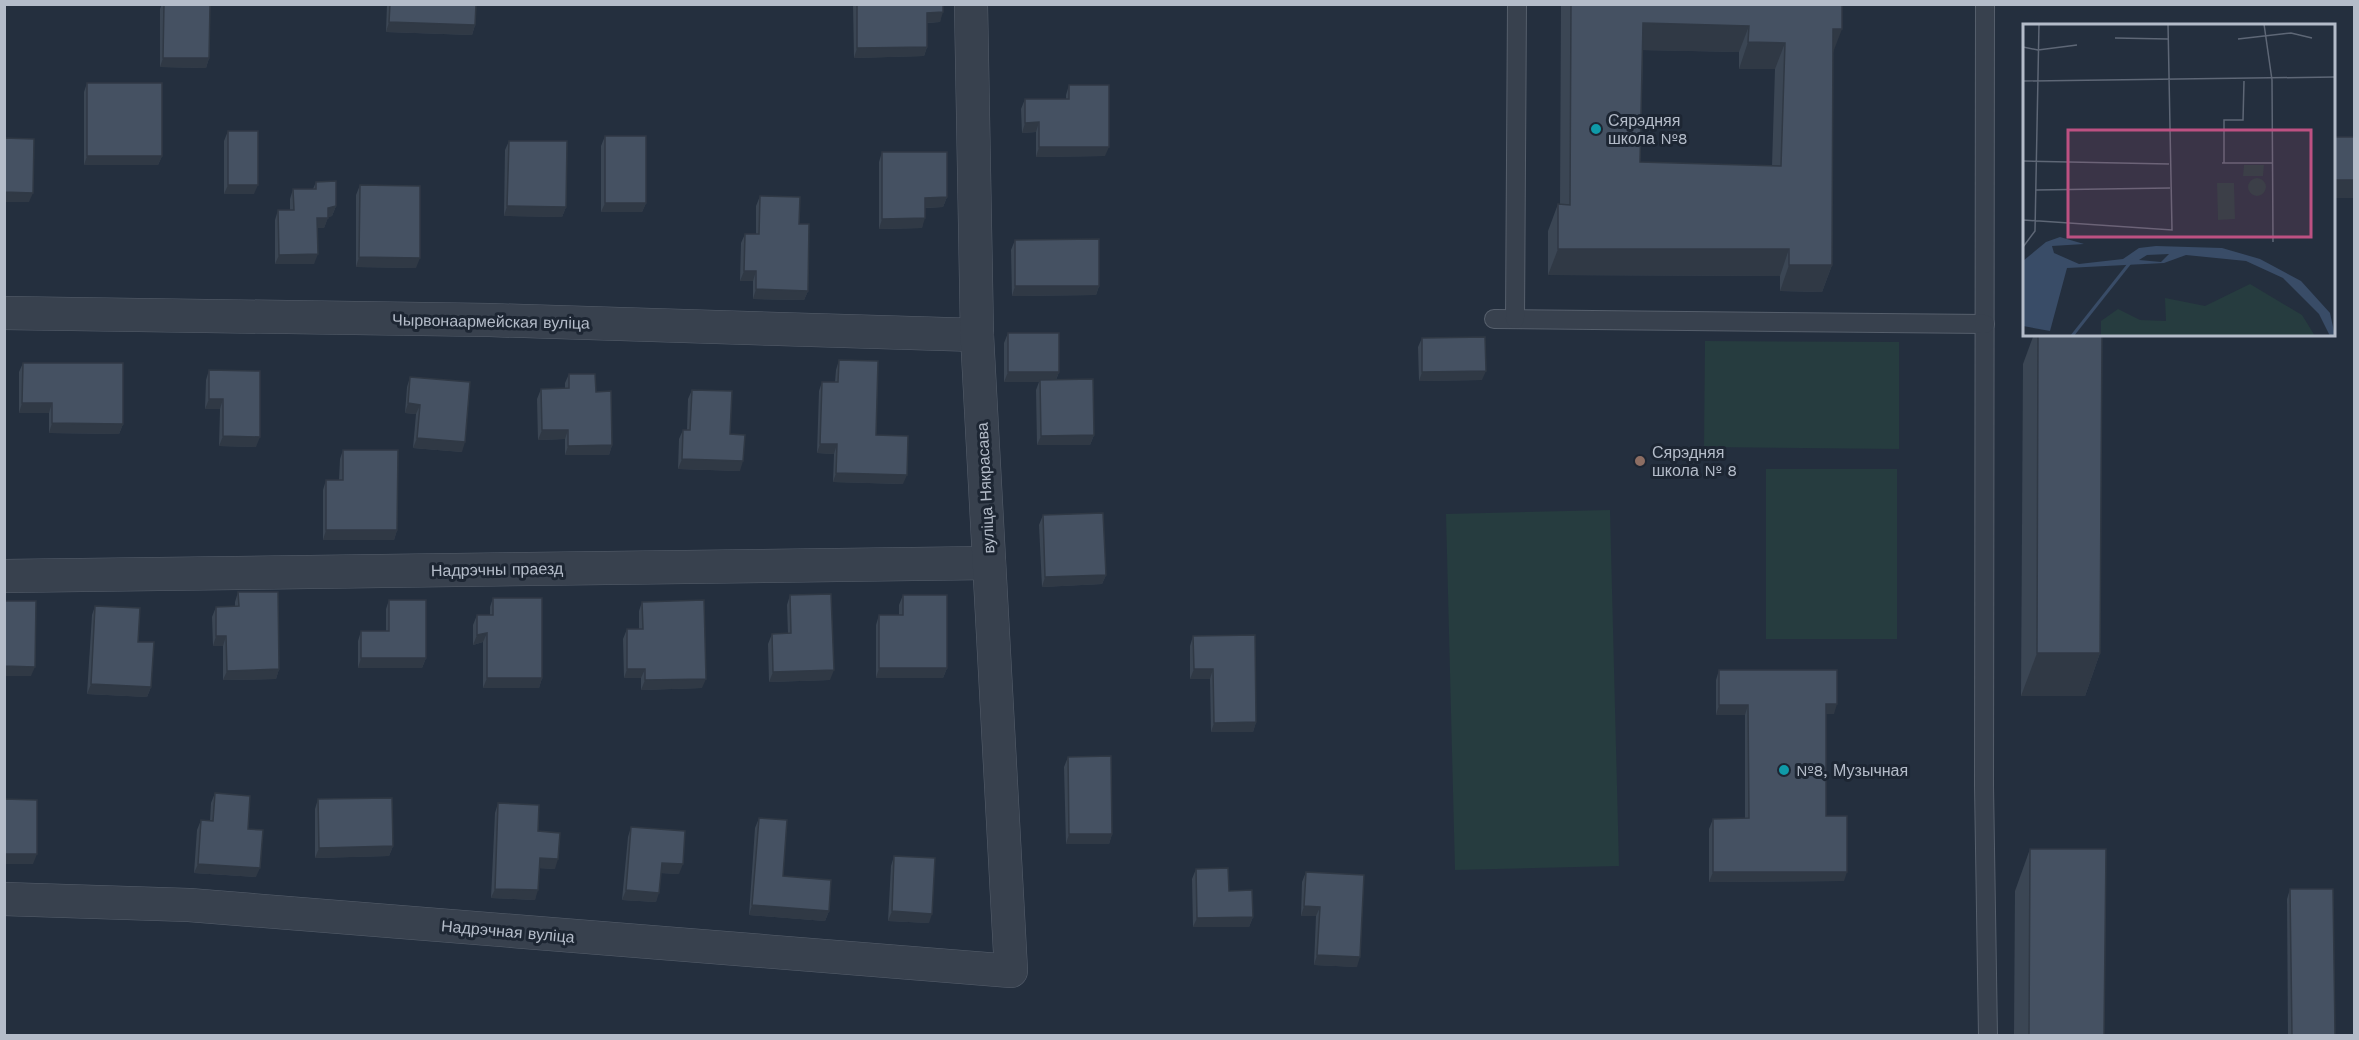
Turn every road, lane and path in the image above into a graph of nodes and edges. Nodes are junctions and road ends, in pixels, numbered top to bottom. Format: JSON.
{"nodes":[{"id":1,"x":971,"y":4,"type":"edge"},
{"id":2,"x":1517,"y":4,"type":"edge"},
{"id":3,"x":1985,"y":4,"type":"edge"},
{"id":4,"x":4,"y":313,"type":"edge"},
{"id":5,"x":1494,"y":319,"type":"dead end"},
{"id":6,"x":1515,"y":319,"type":"junction"},
{"id":7,"x":1985,"y":324,"type":"junction"},
{"id":8,"x":977,"y":335,"type":"junction"},
{"id":9,"x":989,"y":563,"type":"junction"},
{"id":10,"x":4,"y":576,"type":"edge"},
{"id":11,"x":4,"y":899,"type":"edge"},
{"id":12,"x":1011,"y":971,"type":"joint"},
{"id":13,"x":1989,"y":1035,"type":"edge"}],
"edges":[{"from":1,"to":8,"type":"street","name":"вуліца Някрасава"},
{"from":2,"to":6,"type":"lane"},
{"from":3,"to":7,"type":"lane"},
{"from":4,"to":8,"type":"street","name":"Чырвонаармейская вуліца"},
{"from":5,"to":6,"type":"lane"},
{"from":6,"to":7,"type":"lane"},
{"from":7,"to":13,"type":"lane"},
{"from":8,"to":9,"type":"street","name":"вуліца Някрасава"},
{"from":9,"to":10,"type":"street","name":"Надрэчны праезд"},
{"from":9,"to":12,"type":"street","name":"вуліца Някрасава"},
{"from":11,"to":12,"type":"street","name":"Надрэчная вуліца"}]}
